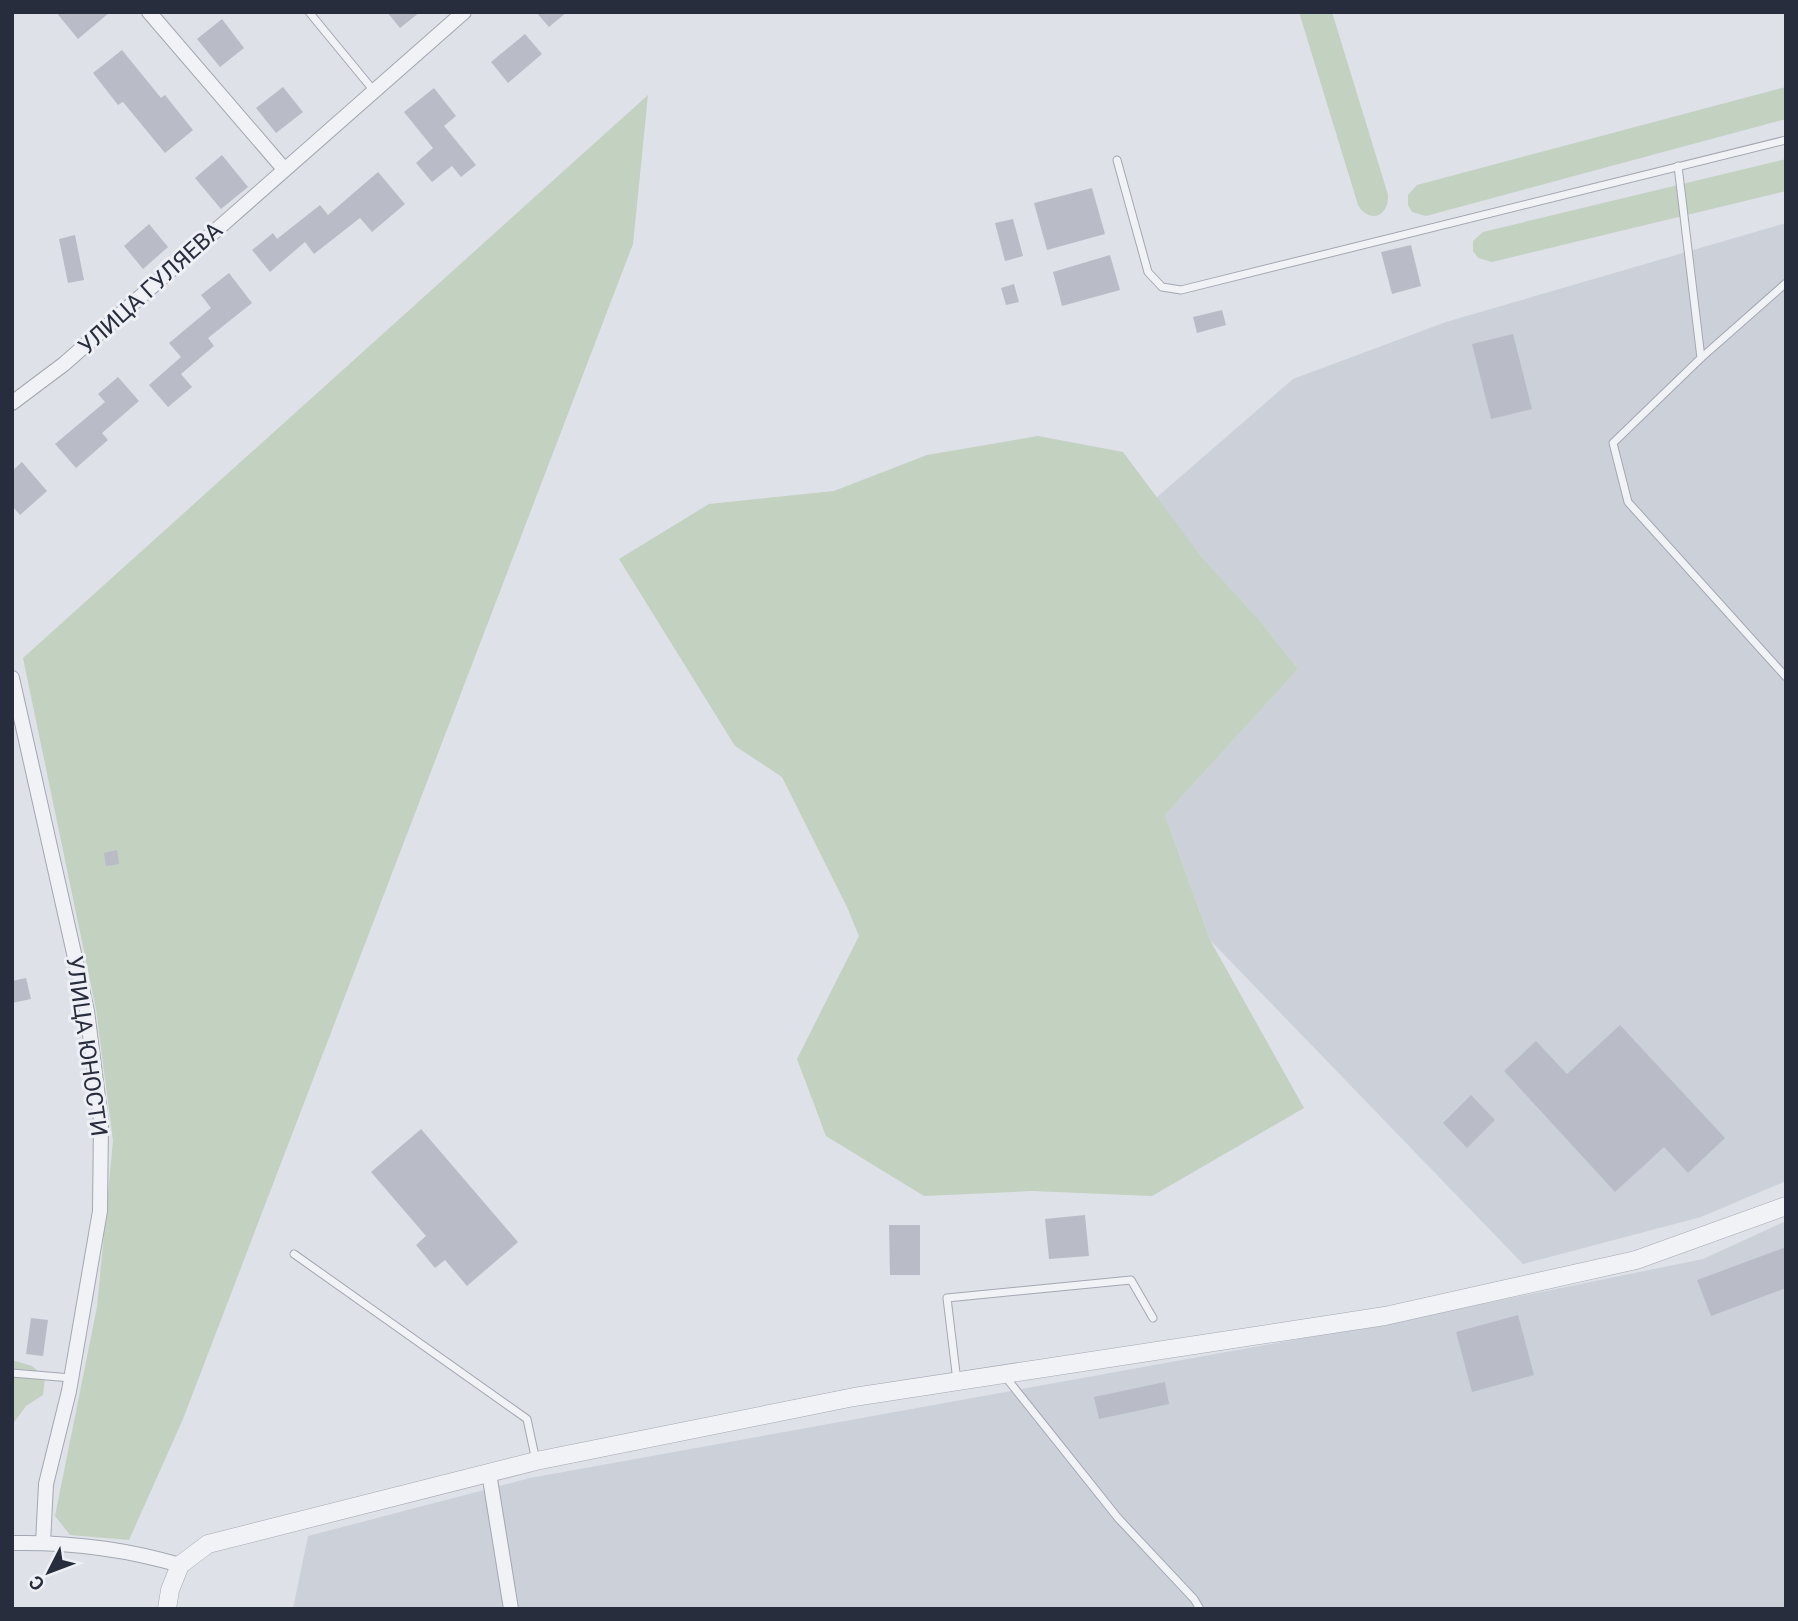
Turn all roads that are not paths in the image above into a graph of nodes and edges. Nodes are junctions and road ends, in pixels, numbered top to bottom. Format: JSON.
{"nodes":[{"id":1,"x":149,"y":12,"type":"edge"},
{"id":2,"x":309,"y":12,"type":"edge"},
{"id":3,"x":464,"y":12,"type":"edge"},
{"id":4,"x":374,"y":91,"type":"junction"},
{"id":5,"x":1786,"y":140,"type":"edge"},
{"id":6,"x":1117,"y":160,"type":"dead end"},
{"id":7,"x":1678,"y":166,"type":"junction"},
{"id":8,"x":284,"y":169,"type":"junction"},
{"id":9,"x":1786,"y":283,"type":"edge"},
{"id":10,"x":1701,"y":358,"type":"junction"},
{"id":11,"x":12,"y":403,"type":"edge"},
{"id":12,"x":1786,"y":677,"type":"edge"},
{"id":13,"x":12,"y":678,"type":"edge"},
{"id":14,"x":1786,"y":1206,"type":"edge"},
{"id":15,"x":294,"y":1254,"type":"dead end"},
{"id":16,"x":1153,"y":1318,"type":"dead end"},
{"id":17,"x":12,"y":1373,"type":"edge"},
{"id":18,"x":1004,"y":1375,"type":"junction"},
{"id":19,"x":71,"y":1378,"type":"junction"},
{"id":20,"x":957,"y":1382,"type":"junction"},
{"id":21,"x":536,"y":1461,"type":"junction"},
{"id":22,"x":489,"y":1474,"type":"junction"},
{"id":23,"x":12,"y":1543,"type":"edge"},
{"id":24,"x":43,"y":1543,"type":"junction"},
{"id":25,"x":180,"y":1565,"type":"junction"},
{"id":26,"x":167,"y":1609,"type":"edge"},
{"id":27,"x":511,"y":1609,"type":"edge"},
{"id":28,"x":1200,"y":1609,"type":"edge"}],
"edges":[{"from":1,"to":8,"type":"street"},
{"from":2,"to":4,"type":"lane"},
{"from":3,"to":4,"type":"street","name":"УЛИЦА ГУЛЯЕВА"},
{"from":4,"to":8,"type":"street","name":"УЛИЦА ГУЛЯЕВА"},
{"from":5,"to":7,"type":"lane"},
{"from":6,"to":7,"type":"lane"},
{"from":7,"to":10,"type":"lane"},
{"from":8,"to":11,"type":"street","name":"УЛИЦА ГУЛЯЕВА"},
{"from":9,"to":10,"type":"lane"},
{"from":10,"to":12,"type":"lane"},
{"from":13,"to":19,"type":"street","name":"УЛИЦА ЮНОСТИ"},
{"from":14,"to":18,"type":"street"},
{"from":15,"to":21,"type":"lane"},
{"from":16,"to":20,"type":"lane"},
{"from":17,"to":19,"type":"lane"},
{"from":18,"to":20,"type":"street"},
{"from":18,"to":28,"type":"lane"},
{"from":19,"to":24,"type":"street","name":"УЛИЦА ЮНОСТИ"},
{"from":20,"to":21,"type":"street"},
{"from":21,"to":22,"type":"street"},
{"from":22,"to":25,"type":"street"},
{"from":22,"to":27,"type":"street"},
{"from":23,"to":24,"type":"street"},
{"from":24,"to":25,"type":"street"},
{"from":25,"to":26,"type":"street"}]}
